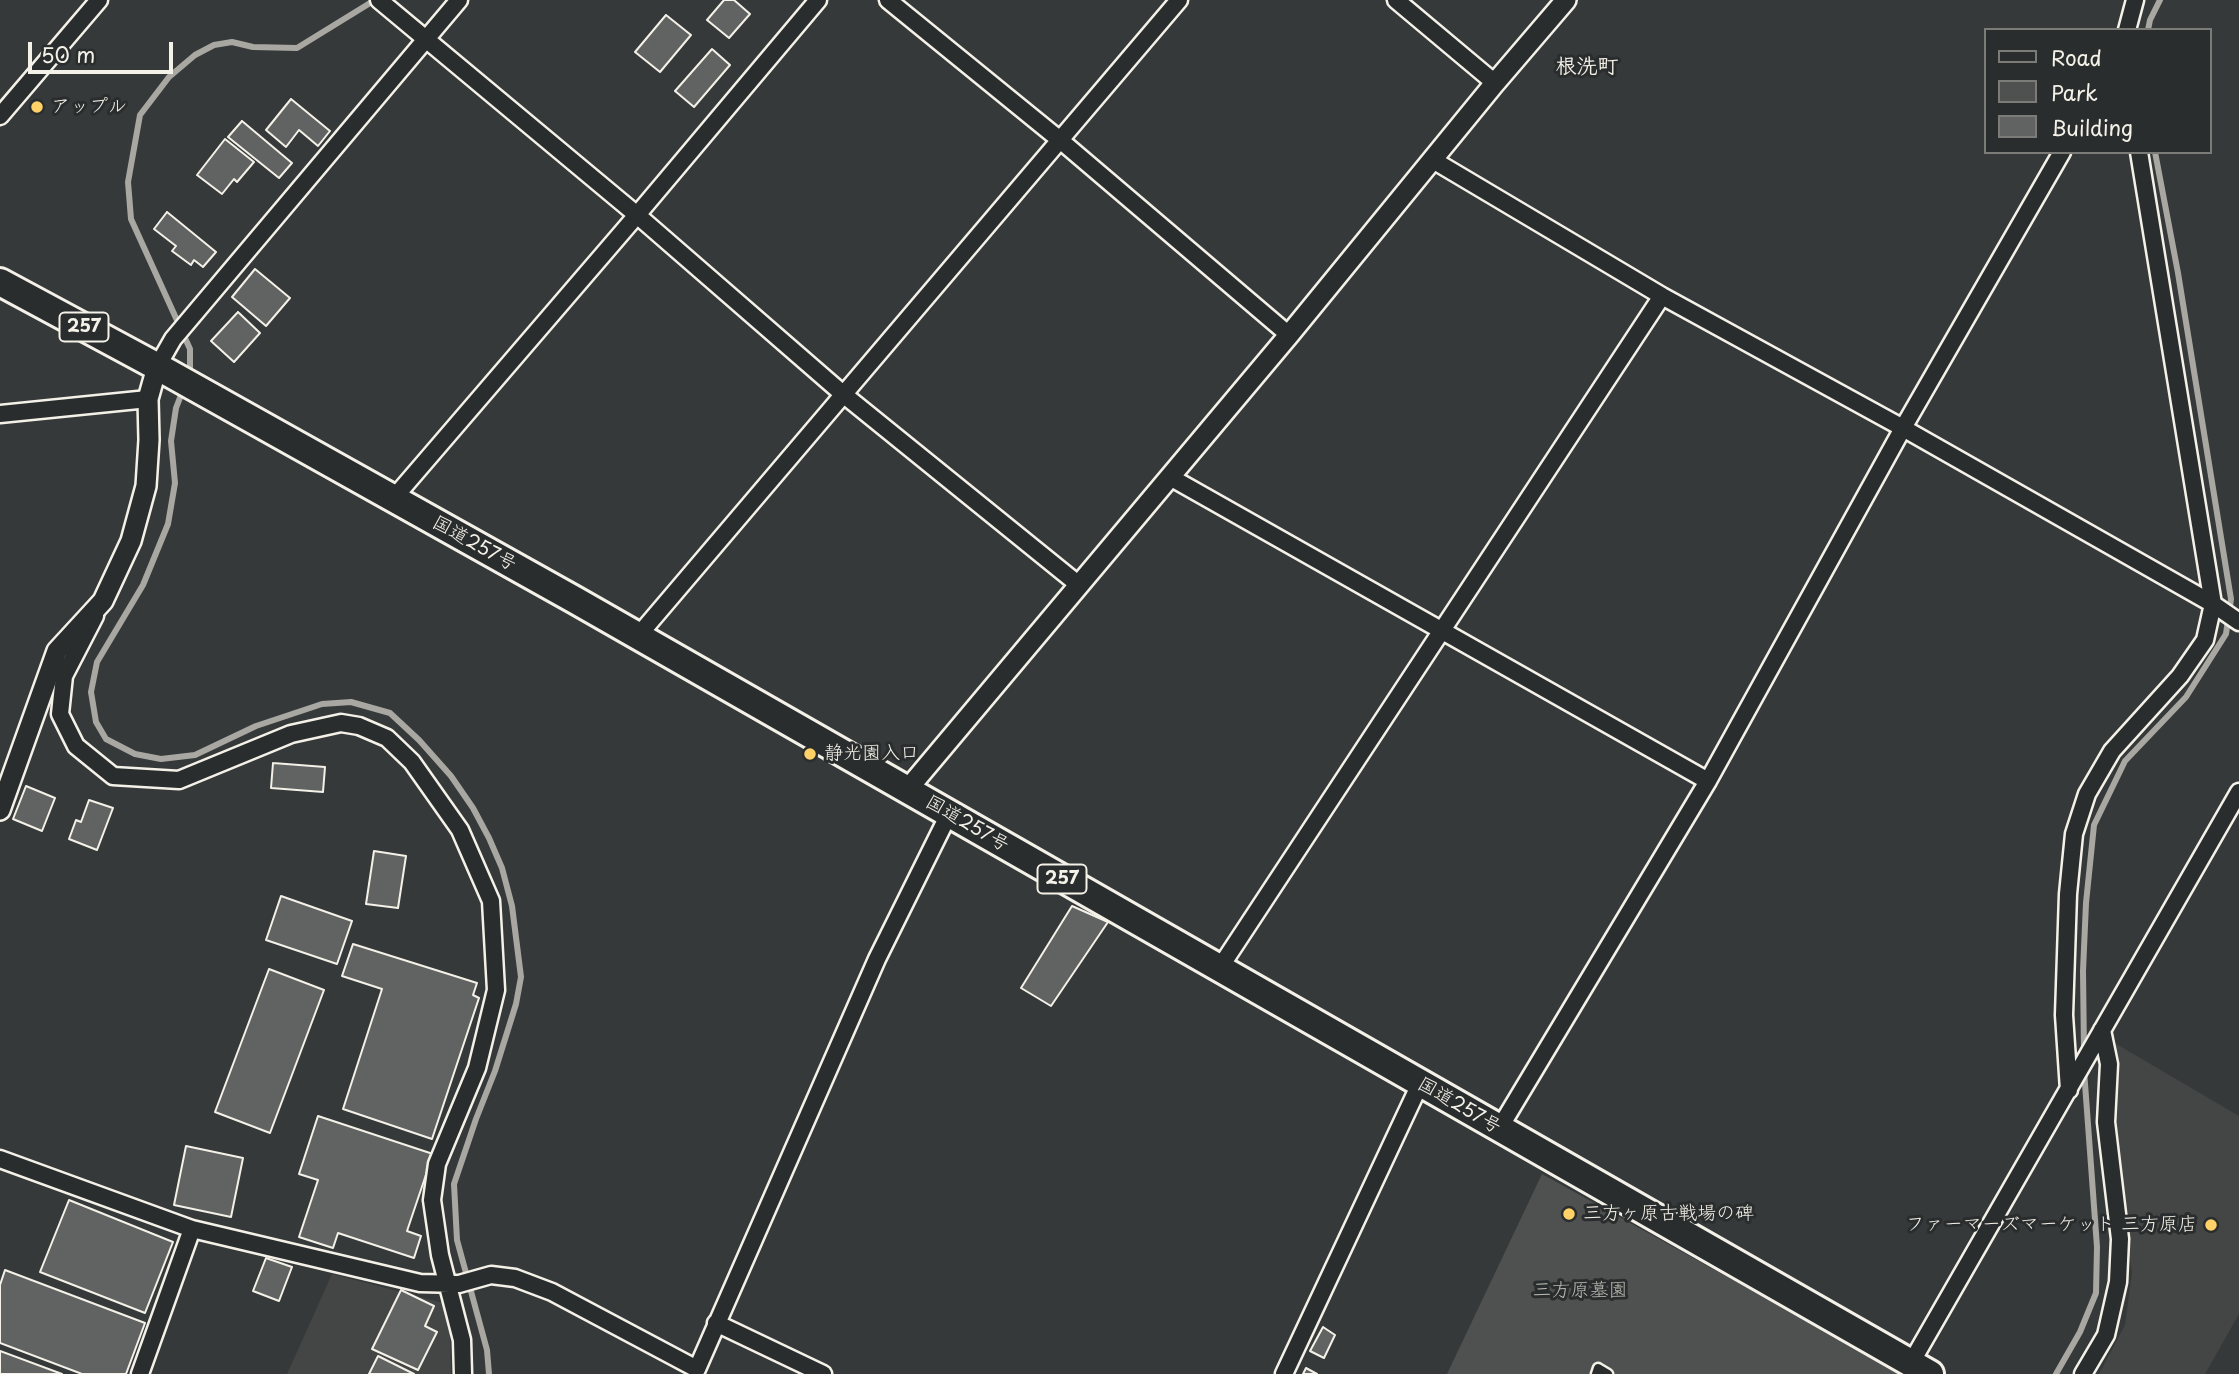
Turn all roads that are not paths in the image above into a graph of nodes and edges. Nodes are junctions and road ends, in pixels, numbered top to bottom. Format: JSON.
{"nodes":[{"id":1,"x":99,"y":0,"type":"edge"},
{"id":2,"x":459,"y":0,"type":"edge"},
{"id":3,"x":818,"y":0,"type":"edge"},
{"id":4,"x":887,"y":0,"type":"edge"},
{"id":5,"x":1179,"y":0,"type":"edge"},
{"id":6,"x":1396,"y":0,"type":"edge"},
{"id":7,"x":1566,"y":0,"type":"edge"},
{"id":8,"x":2135,"y":0,"type":"edge"},
{"id":9,"x":382,"y":3,"type":"edge"},
{"id":10,"x":2128,"y":28,"type":"edge"},
{"id":11,"x":425,"y":40,"type":"junction"},
{"id":12,"x":1495,"y":83,"type":"junction"},
{"id":13,"x":1,"y":113,"type":"edge"},
{"id":14,"x":1060,"y":140,"type":"junction"},
{"id":15,"x":2061,"y":154,"type":"edge"},
{"id":16,"x":2138,"y":154,"type":"edge"},
{"id":17,"x":1433,"y":160,"type":"junction"},
{"id":18,"x":637,"y":215,"type":"junction"},
{"id":19,"x":0,"y":282,"type":"edge"},
{"id":20,"x":1662,"y":296,"type":"junction"},
{"id":21,"x":1289,"y":335,"type":"junction"},
{"id":22,"x":163,"y":370,"type":"junction"},
{"id":23,"x":843,"y":394,"type":"junction"},
{"id":24,"x":148,"y":399,"type":"junction"},
{"id":25,"x":0,"y":414,"type":"edge"},
{"id":26,"x":1903,"y":428,"type":"junction"},
{"id":27,"x":1170,"y":477,"type":"junction"},
{"id":28,"x":393,"y":499,"type":"junction"},
{"id":29,"x":1079,"y":585,"type":"junction"},
{"id":30,"x":103,"y":601,"type":"junction"},
{"id":31,"x":2218,"y":607,"type":"junction"},
{"id":32,"x":2238,"y":621,"type":"edge"},
{"id":33,"x":1442,"y":631,"type":"junction"},
{"id":34,"x":638,"y":636,"type":"junction"},
{"id":35,"x":1707,"y":781,"type":"junction"},
{"id":36,"x":907,"y":790,"type":"junction"},
{"id":37,"x":2239,"y":792,"type":"edge"},
{"id":38,"x":0,"y":810,"type":"edge"},
{"id":39,"x":949,"y":814,"type":"junction"},
{"id":40,"x":1219,"y":968,"type":"junction"},
{"id":41,"x":2102,"y":1030,"type":"junction"},
{"id":42,"x":1420,"y":1084,"type":"junction"},
{"id":43,"x":2072,"y":1084,"type":"junction"},
{"id":44,"x":1499,"y":1129,"type":"junction"},
{"id":45,"x":0,"y":1159,"type":"edge"},
{"id":46,"x":192,"y":1229,"type":"junction"},
{"id":47,"x":453,"y":1284,"type":"junction"},
{"id":48,"x":716,"y":1323,"type":"junction"},
{"id":49,"x":1911,"y":1366,"type":"edge"},
{"id":50,"x":140,"y":1374,"type":"edge"},
{"id":51,"x":463,"y":1374,"type":"edge"},
{"id":52,"x":823,"y":1374,"type":"edge"},
{"id":53,"x":1284,"y":1374,"type":"edge"},
{"id":54,"x":1596,"y":1374,"type":"edge"},
{"id":55,"x":1608,"y":1374,"type":"edge"},
{"id":56,"x":2083,"y":1374,"type":"edge"}],
"edges":[{"from":1,"to":13,"type":"street"},
{"from":2,"to":11,"type":"street"},
{"from":3,"to":18,"type":"street"},
{"from":4,"to":14,"type":"street"},
{"from":5,"to":14,"type":"street"},
{"from":6,"to":12,"type":"street"},
{"from":7,"to":12,"type":"street"},
{"from":8,"to":10,"type":"street"},
{"from":9,"to":11,"type":"street"},
{"from":11,"to":18,"type":"street"},
{"from":11,"to":22,"type":"street"},
{"from":12,"to":17,"type":"street"},
{"from":14,"to":21,"type":"street"},
{"from":14,"to":23,"type":"street"},
{"from":15,"to":26,"type":"street"},
{"from":16,"to":31,"type":"street"},
{"from":17,"to":20,"type":"street"},
{"from":17,"to":21,"type":"street"},
{"from":18,"to":23,"type":"street"},
{"from":18,"to":28,"type":"street"},
{"from":19,"to":22,"type":"highway","name":"国道257号","number":"257"},
{"from":20,"to":26,"type":"street"},
{"from":20,"to":33,"type":"street"},
{"from":21,"to":27,"type":"street"},
{"from":22,"to":24,"type":"street"},
{"from":22,"to":28,"type":"highway","name":"国道257号","number":"257"},
{"from":23,"to":29,"type":"street"},
{"from":23,"to":34,"type":"street"},
{"from":24,"to":25,"type":"street"},
{"from":24,"to":30,"type":"street"},
{"from":26,"to":31,"type":"street"},
{"from":26,"to":35,"type":"street"},
{"from":27,"to":29,"type":"street"},
{"from":27,"to":33,"type":"street"},
{"from":28,"to":34,"type":"highway","name":"国道257号","number":"257"},
{"from":29,"to":36,"type":"street"},
{"from":30,"to":38,"type":"street"},
{"from":30,"to":47,"type":"street"},
{"from":31,"to":32,"type":"street"},
{"from":31,"to":43,"type":"street"},
{"from":33,"to":35,"type":"street"},
{"from":33,"to":40,"type":"street"},
{"from":34,"to":36,"type":"highway","name":"国道257号","number":"257"},
{"from":35,"to":44,"type":"street"},
{"from":36,"to":39,"type":"highway","name":"国道257号","number":"257"},
{"from":37,"to":41,"type":"street"},
{"from":39,"to":40,"type":"highway","name":"国道257号","number":"257"},
{"from":39,"to":48,"type":"street"},
{"from":40,"to":42,"type":"highway","name":"国道257号","number":"257"},
{"from":41,"to":43,"type":"street"},
{"from":41,"to":56,"type":"street"},
{"from":42,"to":44,"type":"highway","name":"国道257号","number":"257"},
{"from":42,"to":53,"type":"street"},
{"from":43,"to":49,"type":"street"},
{"from":44,"to":49,"type":"highway","name":"国道257号","number":"257"},
{"from":45,"to":46,"type":"street"},
{"from":46,"to":47,"type":"street"},
{"from":46,"to":50,"type":"street"},
{"from":47,"to":48,"type":"street"},
{"from":47,"to":51,"type":"street"},
{"from":48,"to":52,"type":"street"},
{"from":54,"to":55,"type":"lane"}]}
